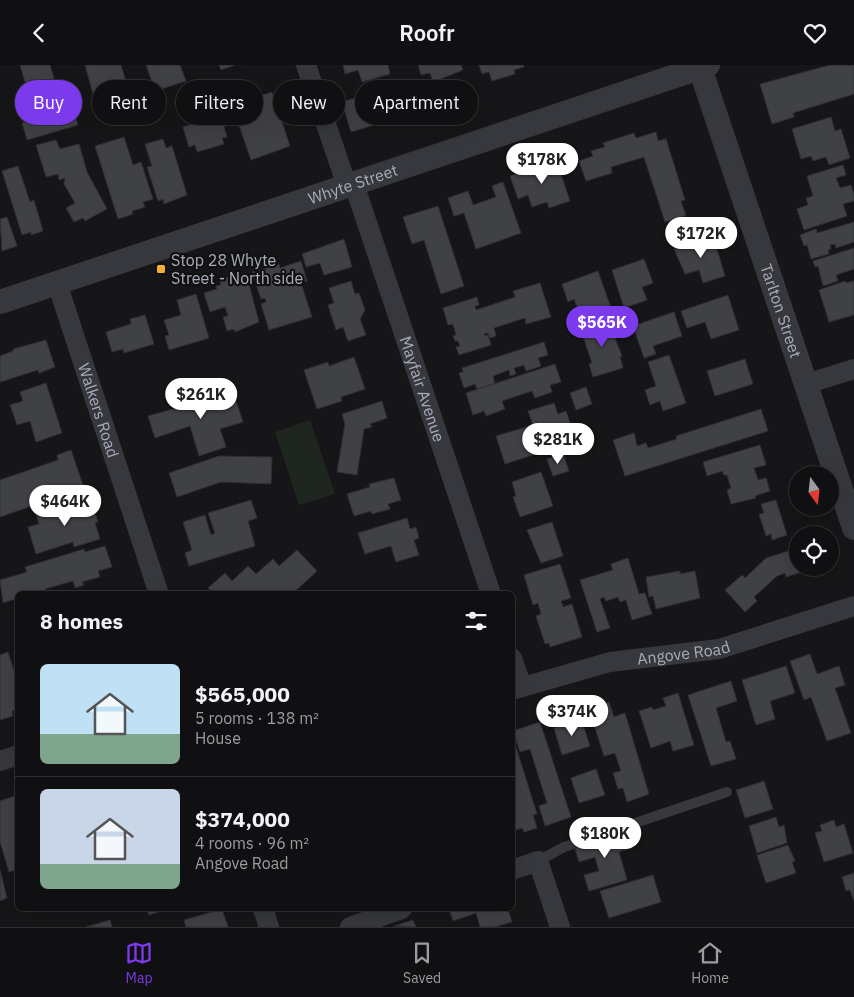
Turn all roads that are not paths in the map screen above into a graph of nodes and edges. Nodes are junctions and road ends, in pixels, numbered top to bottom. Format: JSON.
{"nodes":[{"id":1,"x":306,"y":65,"type":"edge"},
{"id":2,"x":702,"y":66,"type":"edge"},
{"id":3,"x":350,"y":185,"type":"junction"},
{"id":4,"x":57,"y":283,"type":"junction"},
{"id":5,"x":0,"y":302,"type":"edge"},
{"id":6,"x":854,"y":369,"type":"edge"},
{"id":7,"x":806,"y":385,"type":"junction"},
{"id":8,"x":854,"y":528,"type":"edge"},
{"id":9,"x":158,"y":591,"type":"edge"},
{"id":10,"x":490,"y":591,"type":"edge"},
{"id":11,"x":854,"y":606,"type":"edge"},
{"id":12,"x":517,"y":688,"type":"edge"},
{"id":13,"x":15,"y":756,"type":"edge"},
{"id":14,"x":0,"y":761,"type":"edge"},
{"id":15,"x":727,"y":792,"type":"dead end"},
{"id":16,"x":538,"y":861,"type":"junction"},
{"id":17,"x":515,"y":869,"type":"edge"},
{"id":18,"x":264,"y":911,"type":"edge"},
{"id":19,"x":396,"y":911,"type":"edge"},
{"id":20,"x":269,"y":927,"type":"edge"},
{"id":21,"x":350,"y":927,"type":"edge"},
{"id":22,"x":560,"y":927,"type":"edge"}],
"edges":[{"from":1,"to":3,"type":"street","name":"Mayfair Avenue"},
{"from":2,"to":3,"type":"street","name":"Whyte Street"},
{"from":2,"to":7,"type":"street","name":"Tarlton Street"},
{"from":3,"to":4,"type":"street","name":"Whyte Street"},
{"from":3,"to":10,"type":"street","name":"Mayfair Avenue"},
{"from":4,"to":5,"type":"street","name":"Whyte Street"},
{"from":4,"to":9,"type":"street","name":"Walkers Road"},
{"from":6,"to":7,"type":"street"},
{"from":7,"to":8,"type":"street","name":"Tarlton Street"},
{"from":11,"to":12,"type":"street","name":"Angove Road"},
{"from":13,"to":14,"type":"street"},
{"from":15,"to":16,"type":"lane"},
{"from":16,"to":17,"type":"street"},
{"from":16,"to":22,"type":"street"},
{"from":18,"to":20,"type":"street"},
{"from":19,"to":21,"type":"street"}]}
